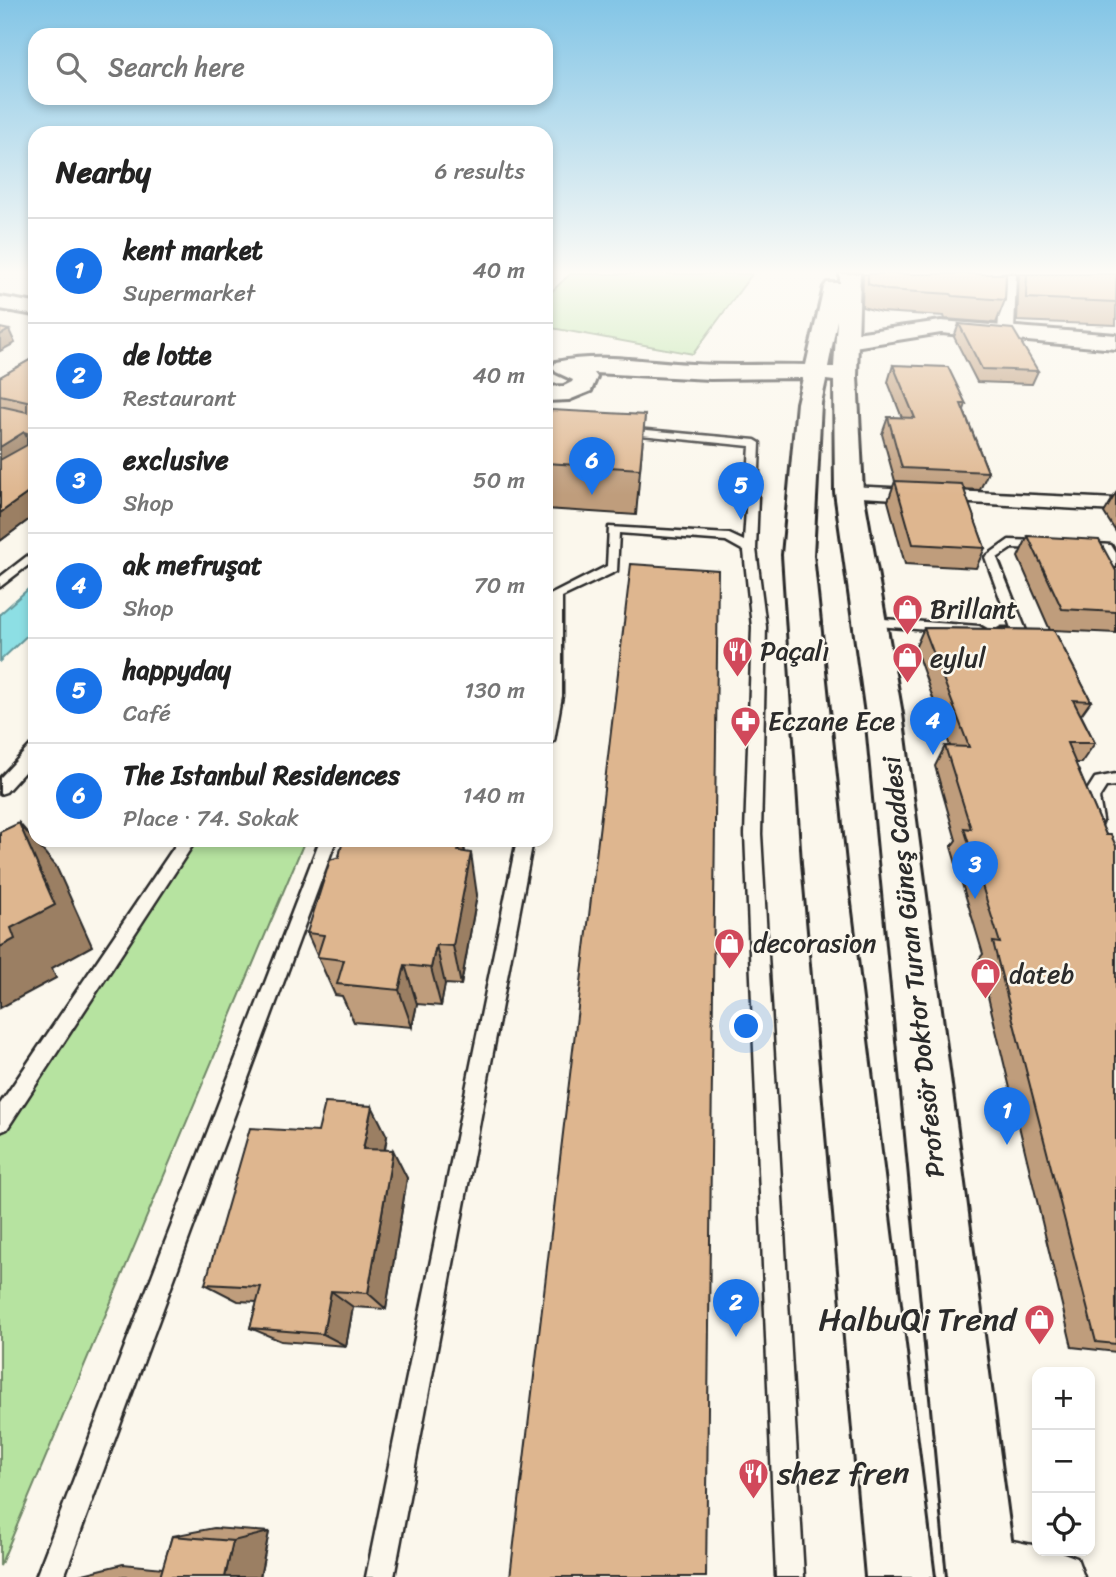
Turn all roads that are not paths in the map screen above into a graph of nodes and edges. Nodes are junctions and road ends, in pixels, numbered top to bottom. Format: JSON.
{"nodes":[{"id":1,"x":819,"y":348,"type":"edge"},
{"id":2,"x":819,"y":348,"type":"edge"},
{"id":3,"x":819,"y":348,"type":"edge"},
{"id":4,"x":824,"y":348,"type":"edge"},
{"id":5,"x":824,"y":348,"type":"edge"},
{"id":6,"x":555,"y":367,"type":"edge"},
{"id":7,"x":717,"y":378,"type":"junction"},
{"id":8,"x":631,"y":390,"type":"dead end"},
{"id":9,"x":606,"y":391,"type":"dead end"},
{"id":10,"x":553,"y":394,"type":"edge"},
{"id":11,"x":553,"y":394,"type":"edge"},
{"id":12,"x":602,"y":429,"type":"edge"},
{"id":13,"x":849,"y":492,"type":"junction"},
{"id":14,"x":1116,"y":505,"type":"edge"},
{"id":15,"x":750,"y":549,"type":"junction"},
{"id":16,"x":28,"y":560,"type":"edge"},
{"id":17,"x":1116,"y":563,"type":"edge"},
{"id":18,"x":0,"y":583,"type":"edge"},
{"id":19,"x":870,"y":622,"type":"junction"},
{"id":20,"x":553,"y":706,"type":"edge"},
{"id":21,"x":28,"y":758,"type":"edge"},
{"id":22,"x":1116,"y":780,"type":"edge"},
{"id":23,"x":0,"y":788,"type":"edge"},
{"id":24,"x":1100,"y":834,"type":"edge"},
{"id":25,"x":183,"y":847,"type":"edge"},
{"id":26,"x":325,"y":847,"type":"edge"},
{"id":27,"x":524,"y":847,"type":"edge"},
{"id":28,"x":0,"y":1122,"type":"edge"},
{"id":29,"x":980,"y":1569,"type":"edge"},
{"id":30,"x":50,"y":1577,"type":"edge"},
{"id":31,"x":380,"y":1577,"type":"edge"},
{"id":32,"x":790,"y":1577,"type":"edge"},
{"id":33,"x":900,"y":1577,"type":"edge"},
{"id":34,"x":1058,"y":1577,"type":"edge"}],
"edges":[{"from":1,"to":7,"type":"main road"},
{"from":2,"to":7,"type":"main road"},
{"from":3,"to":7,"type":"main road"},
{"from":4,"to":13,"type":"main road","name":"Profesör Doktor Turan Güneş Caddesi"},
{"from":5,"to":33,"type":"main road"},
{"from":6,"to":7,"type":"main road"},
{"from":6,"to":10,"type":"main road"},
{"from":7,"to":8,"type":"main road"},
{"from":9,"to":11,"type":"main road"},
{"from":12,"to":15,"type":"lane"},
{"from":13,"to":14,"type":"street"},
{"from":13,"to":19,"type":"main road","name":"Profesör Doktor Turan Güneş Caddesi"},
{"from":15,"to":20,"type":"lane"},
{"from":15,"to":32,"type":"lane"},
{"from":16,"to":18,"type":"lane"},
{"from":17,"to":19,"type":"lane"},
{"from":19,"to":29,"type":"main road","name":"Profesör Doktor Turan Güneş Caddesi"},
{"from":21,"to":23,"type":"lane"},
{"from":22,"to":24,"type":"lane"},
{"from":25,"to":28,"type":"lane"},
{"from":26,"to":30,"type":"lane"},
{"from":27,"to":31,"type":"lane"},
{"from":29,"to":34,"type":"street"}]}
